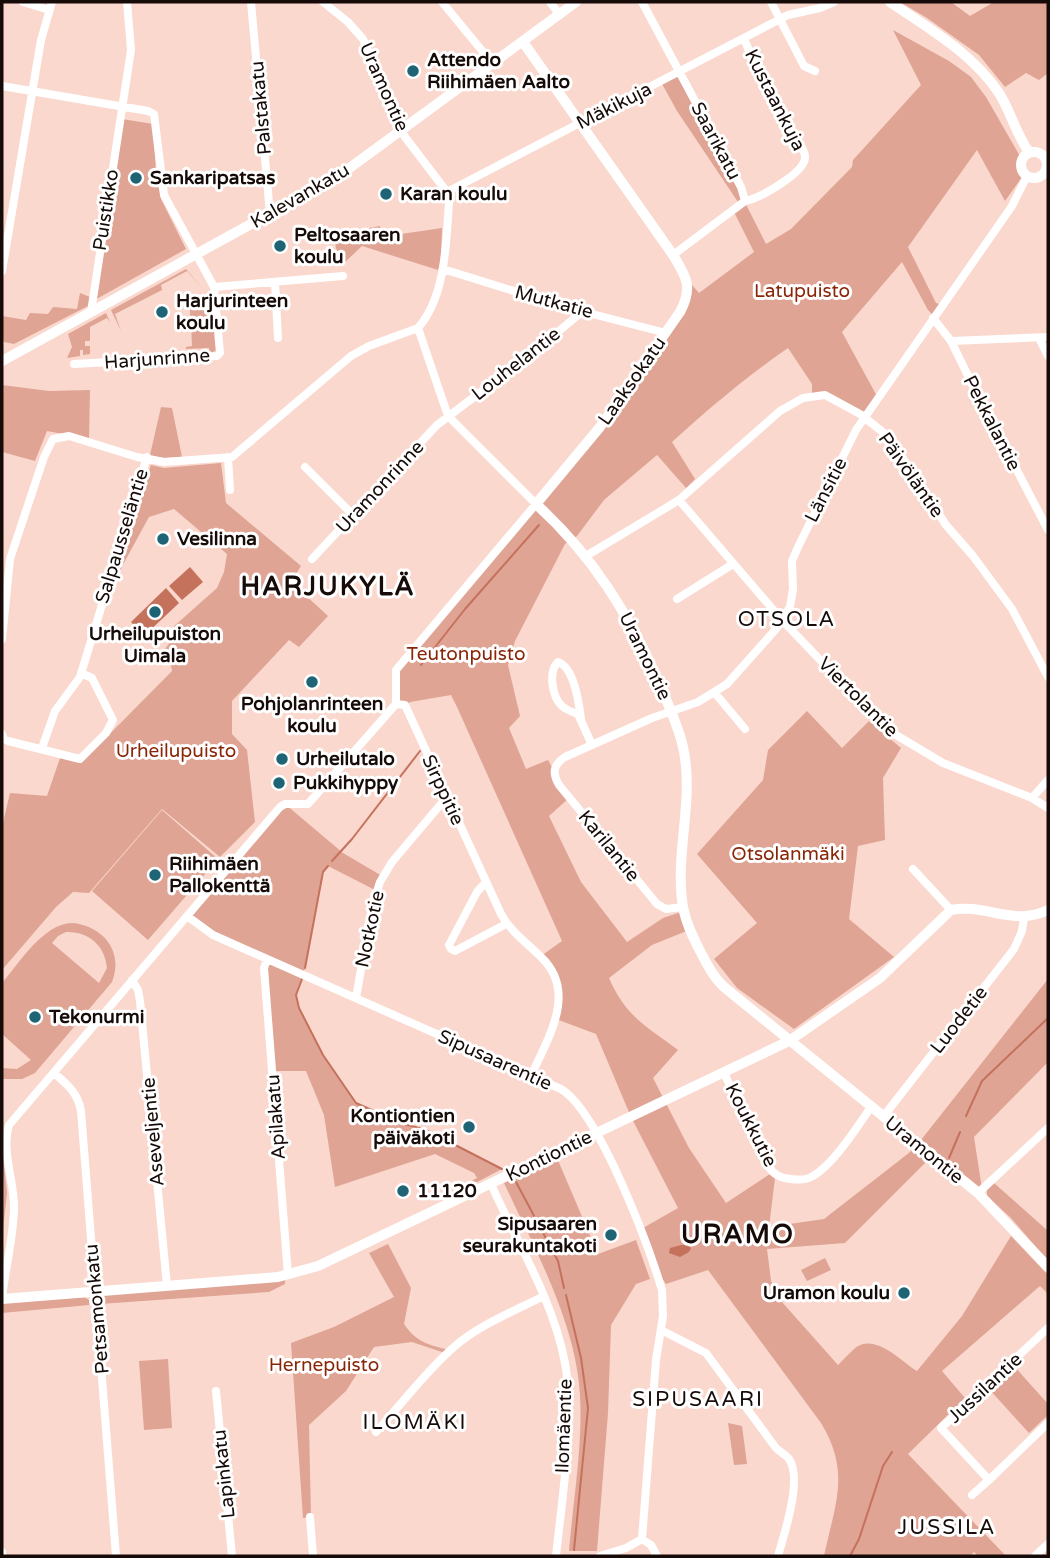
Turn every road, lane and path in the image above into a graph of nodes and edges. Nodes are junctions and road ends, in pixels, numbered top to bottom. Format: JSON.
{"nodes":[{"id":1,"x":23,"y":2,"type":"edge"},
{"id":2,"x":127,"y":2,"type":"edge"},
{"id":3,"x":251,"y":2,"type":"edge"},
{"id":4,"x":323,"y":2,"type":"edge"},
{"id":5,"x":442,"y":2,"type":"edge"},
{"id":6,"x":551,"y":2,"type":"edge"},
{"id":7,"x":576,"y":2,"type":"edge"},
{"id":8,"x":642,"y":2,"type":"edge"},
{"id":9,"x":771,"y":2,"type":"edge"},
{"id":10,"x":834,"y":2,"type":"edge"},
{"id":11,"x":890,"y":2,"type":"edge"},
{"id":12,"x":51,"y":6,"type":"edge"},
{"id":13,"x":560,"y":15,"type":"junction"},
{"id":14,"x":780,"y":19,"type":"junction"},
{"id":15,"x":744,"y":38,"type":"junction"},
{"id":16,"x":523,"y":42,"type":"junction"},
{"id":17,"x":493,"y":64,"type":"junction"},
{"id":18,"x":815,"y":71,"type":"dead end"},
{"id":19,"x":679,"y":72,"type":"junction"},
{"id":20,"x":2,"y":86,"type":"edge"},
{"id":21,"x":32,"y":91,"type":"junction"},
{"id":22,"x":123,"y":107,"type":"junction"},
{"id":23,"x":581,"y":123,"type":"junction"},
{"id":24,"x":402,"y":131,"type":"junction"},
{"id":25,"x":1028,"y":152,"type":"junction"},
{"id":26,"x":1047,"y":156,"type":"edge"},
{"id":27,"x":1027,"y":176,"type":"junction"},
{"id":28,"x":1045,"y":179,"type":"edge"},
{"id":29,"x":447,"y":192,"type":"junction"},
{"id":30,"x":745,"y":201,"type":"junction"},
{"id":31,"x":270,"y":214,"type":"junction"},
{"id":32,"x":196,"y":255,"type":"junction"},
{"id":33,"x":673,"y":256,"type":"junction"},
{"id":34,"x":443,"y":270,"type":"junction"},
{"id":35,"x":2,"y":271,"type":"edge"},
{"id":36,"x":342,"y":276,"type":"dead end"},
{"id":37,"x":275,"y":282,"type":"junction"},
{"id":38,"x":214,"y":288,"type":"junction"},
{"id":39,"x":583,"y":311,"type":"junction"},
{"id":40,"x":91,"y":312,"type":"junction"},
{"id":41,"x":933,"y":318,"type":"junction"},
{"id":42,"x":418,"y":328,"type":"junction"},
{"id":43,"x":666,"y":333,"type":"junction"},
{"id":44,"x":1044,"y":337,"type":"edge"},
{"id":45,"x":278,"y":338,"type":"dead end"},
{"id":46,"x":951,"y":341,"type":"junction"},
{"id":47,"x":1048,"y":356,"type":"edge"},
{"id":48,"x":3,"y":360,"type":"edge"},
{"id":49,"x":74,"y":364,"type":"dead end"},
{"id":50,"x":448,"y":416,"type":"junction"},
{"id":51,"x":865,"y":417,"type":"junction"},
{"id":52,"x":147,"y":457,"type":"junction"},
{"id":53,"x":228,"y":457,"type":"junction"},
{"id":54,"x":305,"y":467,"type":"dead end"},
{"id":55,"x":230,"y":490,"type":"dead end"},
{"id":56,"x":680,"y":500,"type":"junction"},
{"id":57,"x":536,"y":504,"type":"junction"},
{"id":58,"x":353,"y":515,"type":"junction"},
{"id":59,"x":1048,"y":530,"type":"edge"},
{"id":60,"x":586,"y":556,"type":"junction"},
{"id":61,"x":6,"y":558,"type":"edge"},
{"id":62,"x":312,"y":559,"type":"dead end"},
{"id":63,"x":733,"y":564,"type":"junction"},
{"id":64,"x":677,"y":599,"type":"dead end"},
{"id":65,"x":782,"y":620,"type":"junction"},
{"id":66,"x":2,"y":639,"type":"edge"},
{"id":67,"x":81,"y":673,"type":"junction"},
{"id":68,"x":1048,"y":677,"type":"edge"},
{"id":69,"x":715,"y":692,"type":"junction"},
{"id":70,"x":396,"y":704,"type":"junction"},
{"id":71,"x":671,"y":711,"type":"junction"},
{"id":72,"x":581,"y":719,"type":"junction"},
{"id":73,"x":745,"y":729,"type":"dead end"},
{"id":74,"x":2,"y":738,"type":"edge"},
{"id":75,"x":593,"y":745,"type":"junction"},
{"id":76,"x":42,"y":748,"type":"junction"},
{"id":77,"x":557,"y":763,"type":"joint"},
{"id":78,"x":1048,"y":780,"type":"edge"},
{"id":79,"x":446,"y":798,"type":"junction"},
{"id":80,"x":1032,"y":798,"type":"junction"},
{"id":81,"x":1048,"y":808,"type":"edge"},
{"id":82,"x":913,"y":869,"type":"dead end"},
{"id":83,"x":486,"y":882,"type":"junction"},
{"id":84,"x":683,"y":907,"type":"junction"},
{"id":85,"x":951,"y":910,"type":"junction"},
{"id":86,"x":1048,"y":910,"type":"edge"},
{"id":87,"x":187,"y":916,"type":"junction"},
{"id":88,"x":1024,"y":918,"type":"junction"},
{"id":89,"x":506,"y":923,"type":"junction"},
{"id":90,"x":267,"y":959,"type":"junction"},
{"id":91,"x":132,"y":980,"type":"junction"},
{"id":92,"x":356,"y":998,"type":"junction"},
{"id":93,"x":789,"y":1041,"type":"junction"},
{"id":94,"x":54,"y":1073,"type":"junction"},
{"id":95,"x":724,"y":1073,"type":"junction"},
{"id":96,"x":531,"y":1076,"type":"junction"},
{"id":97,"x":871,"y":1107,"type":"junction"},
{"id":98,"x":883,"y":1117,"type":"junction"},
{"id":99,"x":1048,"y":1128,"type":"edge"},
{"id":100,"x":598,"y":1133,"type":"junction"},
{"id":101,"x":491,"y":1184,"type":"junction"},
{"id":102,"x":978,"y":1193,"type":"junction"},
{"id":103,"x":1048,"y":1267,"type":"edge"},
{"id":104,"x":288,"y":1275,"type":"junction"},
{"id":105,"x":167,"y":1286,"type":"junction"},
{"id":106,"x":95,"y":1292,"type":"junction"},
{"id":107,"x":544,"y":1296,"type":"junction"},
{"id":108,"x":2,"y":1299,"type":"edge"},
{"id":109,"x":1048,"y":1328,"type":"edge"},
{"id":110,"x":661,"y":1331,"type":"junction"},
{"id":111,"x":216,"y":1391,"type":"dead end"},
{"id":112,"x":1048,"y":1423,"type":"edge"},
{"id":113,"x":376,"y":1432,"type":"dead end"},
{"id":114,"x":989,"y":1480,"type":"junction"},
{"id":115,"x":972,"y":1495,"type":"dead end"},
{"id":116,"x":310,"y":1517,"type":"dead end"},
{"id":117,"x":642,"y":1539,"type":"junction"},
{"id":118,"x":1048,"y":1544,"type":"edge"},
{"id":119,"x":116,"y":1556,"type":"edge"},
{"id":120,"x":232,"y":1556,"type":"edge"},
{"id":121,"x":313,"y":1556,"type":"edge"},
{"id":122,"x":556,"y":1556,"type":"edge"},
{"id":123,"x":600,"y":1556,"type":"edge"},
{"id":124,"x":657,"y":1556,"type":"edge"},
{"id":125,"x":778,"y":1556,"type":"edge"},
{"id":126,"x":1035,"y":1556,"type":"edge"}],
"edges":[{"from":1,"to":12,"type":"street"},
{"from":2,"to":22,"type":"street","name":"Puistikko"},
{"from":3,"to":31,"type":"street","name":"Palstakatu"},
{"from":4,"to":24,"type":"street","name":"Uramontie"},
{"from":5,"to":17,"type":"street"},
{"from":6,"to":13,"type":"street"},
{"from":7,"to":13,"type":"street","name":"Kalevankatu"},
{"from":8,"to":19,"type":"street","name":"Saarikatu"},
{"from":9,"to":14,"type":"street"},
{"from":10,"to":14,"type":"street","name":"Mäkikuja"},
{"from":11,"to":25,"type":"street"},
{"from":12,"to":21,"type":"street"},
{"from":13,"to":16,"type":"street","name":"Kalevankatu"},
{"from":14,"to":15,"type":"street","name":"Mäkikuja"},
{"from":14,"to":18,"type":"street"},
{"from":15,"to":19,"type":"street","name":"Mäkikuja"},
{"from":15,"to":30,"type":"street","name":"Kustaankuja"},
{"from":16,"to":17,"type":"street","name":"Kalevankatu"},
{"from":16,"to":23,"type":"street","name":"Laaksokatu"},
{"from":17,"to":24,"type":"street","name":"Kalevankatu"},
{"from":19,"to":23,"type":"street","name":"Mäkikuja"},
{"from":19,"to":30,"type":"street","name":"Saarikatu"},
{"from":20,"to":21,"type":"street"},
{"from":21,"to":22,"type":"street"},
{"from":21,"to":35,"type":"street"},
{"from":22,"to":32,"type":"street"},
{"from":22,"to":40,"type":"street","name":"Puistikko"},
{"from":23,"to":29,"type":"street","name":"Mäkikuja"},
{"from":23,"to":33,"type":"street","name":"Laaksokatu"},
{"from":24,"to":29,"type":"street","name":"Uramontie"},
{"from":24,"to":31,"type":"street","name":"Kalevankatu"},
{"from":25,"to":26,"type":"street"},
{"from":25,"to":27,"type":"street"},
{"from":26,"to":28,"type":"street"},
{"from":27,"to":28,"type":"street"},
{"from":27,"to":41,"type":"street","name":"Länsitie"},
{"from":29,"to":34,"type":"street"},
{"from":30,"to":33,"type":"street","name":"Saarikatu"},
{"from":31,"to":32,"type":"street","name":"Kalevankatu"},
{"from":32,"to":38,"type":"street","name":"Harjunrinne"},
{"from":32,"to":40,"type":"street","name":"Kalevankatu"},
{"from":33,"to":43,"type":"street","name":"Laaksokatu"},
{"from":34,"to":39,"type":"street","name":"Mutkatie"},
{"from":34,"to":42,"type":"street"},
{"from":36,"to":37,"type":"street"},
{"from":37,"to":38,"type":"street"},
{"from":37,"to":45,"type":"street"},
{"from":38,"to":49,"type":"street","name":"Harjunrinne"},
{"from":39,"to":43,"type":"street","name":"Mutkatie"},
{"from":39,"to":50,"type":"street","name":"Louhelantie"},
{"from":40,"to":48,"type":"street","name":"Kalevankatu"},
{"from":41,"to":46,"type":"street","name":"Pekkalantie"},
{"from":41,"to":51,"type":"street","name":"Länsitie"},
{"from":42,"to":50,"type":"street","name":"Uramontie"},
{"from":42,"to":53,"type":"street"},
{"from":43,"to":57,"type":"street","name":"Laaksokatu"},
{"from":44,"to":46,"type":"street"},
{"from":44,"to":47,"type":"street"},
{"from":46,"to":59,"type":"street","name":"Pekkalantie"},
{"from":50,"to":57,"type":"street","name":"Uramontie"},
{"from":50,"to":58,"type":"street","name":"Uramonrinne"},
{"from":51,"to":56,"type":"street","name":"Päivöläntie"},
{"from":51,"to":65,"type":"street","name":"Länsitie"},
{"from":51,"to":68,"type":"street","name":"Päivöläntie"},
{"from":52,"to":53,"type":"street","name":"Salpausseläntie"},
{"from":52,"to":61,"type":"street"},
{"from":52,"to":67,"type":"street","name":"Salpausseläntie"},
{"from":53,"to":55,"type":"street"},
{"from":54,"to":58,"type":"street"},
{"from":56,"to":60,"type":"street","name":"Päivöläntie"},
{"from":56,"to":63,"type":"street","name":"Viertolantie"},
{"from":57,"to":60,"type":"street","name":"Uramontie"},
{"from":57,"to":70,"type":"street","name":"Laaksokatu"},
{"from":58,"to":62,"type":"street","name":"Uramonrinne"},
{"from":60,"to":71,"type":"street","name":"Uramontie"},
{"from":61,"to":66,"type":"street"},
{"from":63,"to":64,"type":"street"},
{"from":63,"to":65,"type":"street","name":"Viertolantie"},
{"from":65,"to":69,"type":"street","name":"Länsitie"},
{"from":65,"to":80,"type":"street","name":"Viertolantie"},
{"from":67,"to":76,"type":"street","name":"Salpausseläntie"},
{"from":67,"to":76,"type":"street"},
{"from":69,"to":71,"type":"street","name":"Länsitie"},
{"from":69,"to":73,"type":"street"},
{"from":70,"to":79,"type":"street","name":"Sirppitie"},
{"from":70,"to":87,"type":"street"},
{"from":71,"to":75,"type":"street","name":"Länsitie"},
{"from":71,"to":84,"type":"street","name":"Uramontie"},
{"from":72,"to":72,"type":"street"},
{"from":72,"to":75,"type":"street"},
{"from":74,"to":76,"type":"street"},
{"from":75,"to":77,"type":"street","name":"Länsitie"},
{"from":77,"to":84,"type":"street","name":"Karilantie"},
{"from":78,"to":80,"type":"street"},
{"from":79,"to":83,"type":"street","name":"Sirppitie"},
{"from":79,"to":92,"type":"street","name":"Notkotie"},
{"from":80,"to":81,"type":"street","name":"Viertolantie"},
{"from":82,"to":85,"type":"street"},
{"from":83,"to":89,"type":"street","name":"Sirppitie"},
{"from":83,"to":89,"type":"street"},
{"from":84,"to":93,"type":"street","name":"Uramontie"},
{"from":85,"to":88,"type":"street"},
{"from":85,"to":93,"type":"street","name":"Kontiontie"},
{"from":86,"to":88,"type":"street"},
{"from":87,"to":90,"type":"street","name":"Sipusaarentie"},
{"from":87,"to":91,"type":"street"},
{"from":88,"to":98,"type":"street","name":"Luodetie"},
{"from":89,"to":96,"type":"street","name":"Sirppitie"},
{"from":90,"to":92,"type":"street","name":"Sipusaarentie"},
{"from":90,"to":104,"type":"street","name":"Apilakatu"},
{"from":91,"to":94,"type":"street"},
{"from":91,"to":105,"type":"street","name":"Aseveljentie"},
{"from":92,"to":96,"type":"street","name":"Sipusaarentie"},
{"from":93,"to":95,"type":"street","name":"Kontiontie"},
{"from":93,"to":97,"type":"street","name":"Uramontie"},
{"from":94,"to":106,"type":"street","name":"Petsamonkatu"},
{"from":94,"to":108,"type":"street"},
{"from":95,"to":97,"type":"street","name":"Koukkutie"},
{"from":95,"to":100,"type":"street","name":"Kontiontie"},
{"from":96,"to":100,"type":"street","name":"Sipusaarentie"},
{"from":97,"to":98,"type":"street","name":"Uramontie"},
{"from":98,"to":102,"type":"street","name":"Uramontie"},
{"from":99,"to":102,"type":"street"},
{"from":100,"to":101,"type":"street","name":"Kontiontie"},
{"from":100,"to":110,"type":"street","name":"Sipusaarentie"},
{"from":101,"to":104,"type":"street","name":"Kontiontie"},
{"from":101,"to":107,"type":"street","name":"Ilomäentie"},
{"from":102,"to":103,"type":"street","name":"Uramontie"},
{"from":104,"to":105,"type":"street","name":"Kontiontie"},
{"from":105,"to":106,"type":"street","name":"Kontiontie"},
{"from":106,"to":108,"type":"street","name":"Kontiontie"},
{"from":106,"to":119,"type":"street","name":"Petsamonkatu"},
{"from":107,"to":113,"type":"street"},
{"from":107,"to":122,"type":"street","name":"Ilomäentie"},
{"from":109,"to":114,"type":"street","name":"Jussilantie"},
{"from":110,"to":117,"type":"street","name":"Sipusaarentie"},
{"from":110,"to":125,"type":"street"},
{"from":111,"to":120,"type":"street","name":"Lapinkatu"},
{"from":112,"to":114,"type":"street"},
{"from":114,"to":115,"type":"street"},
{"from":116,"to":121,"type":"street"},
{"from":117,"to":123,"type":"street"},
{"from":117,"to":124,"type":"street"},
{"from":118,"to":126,"type":"street"}]}
